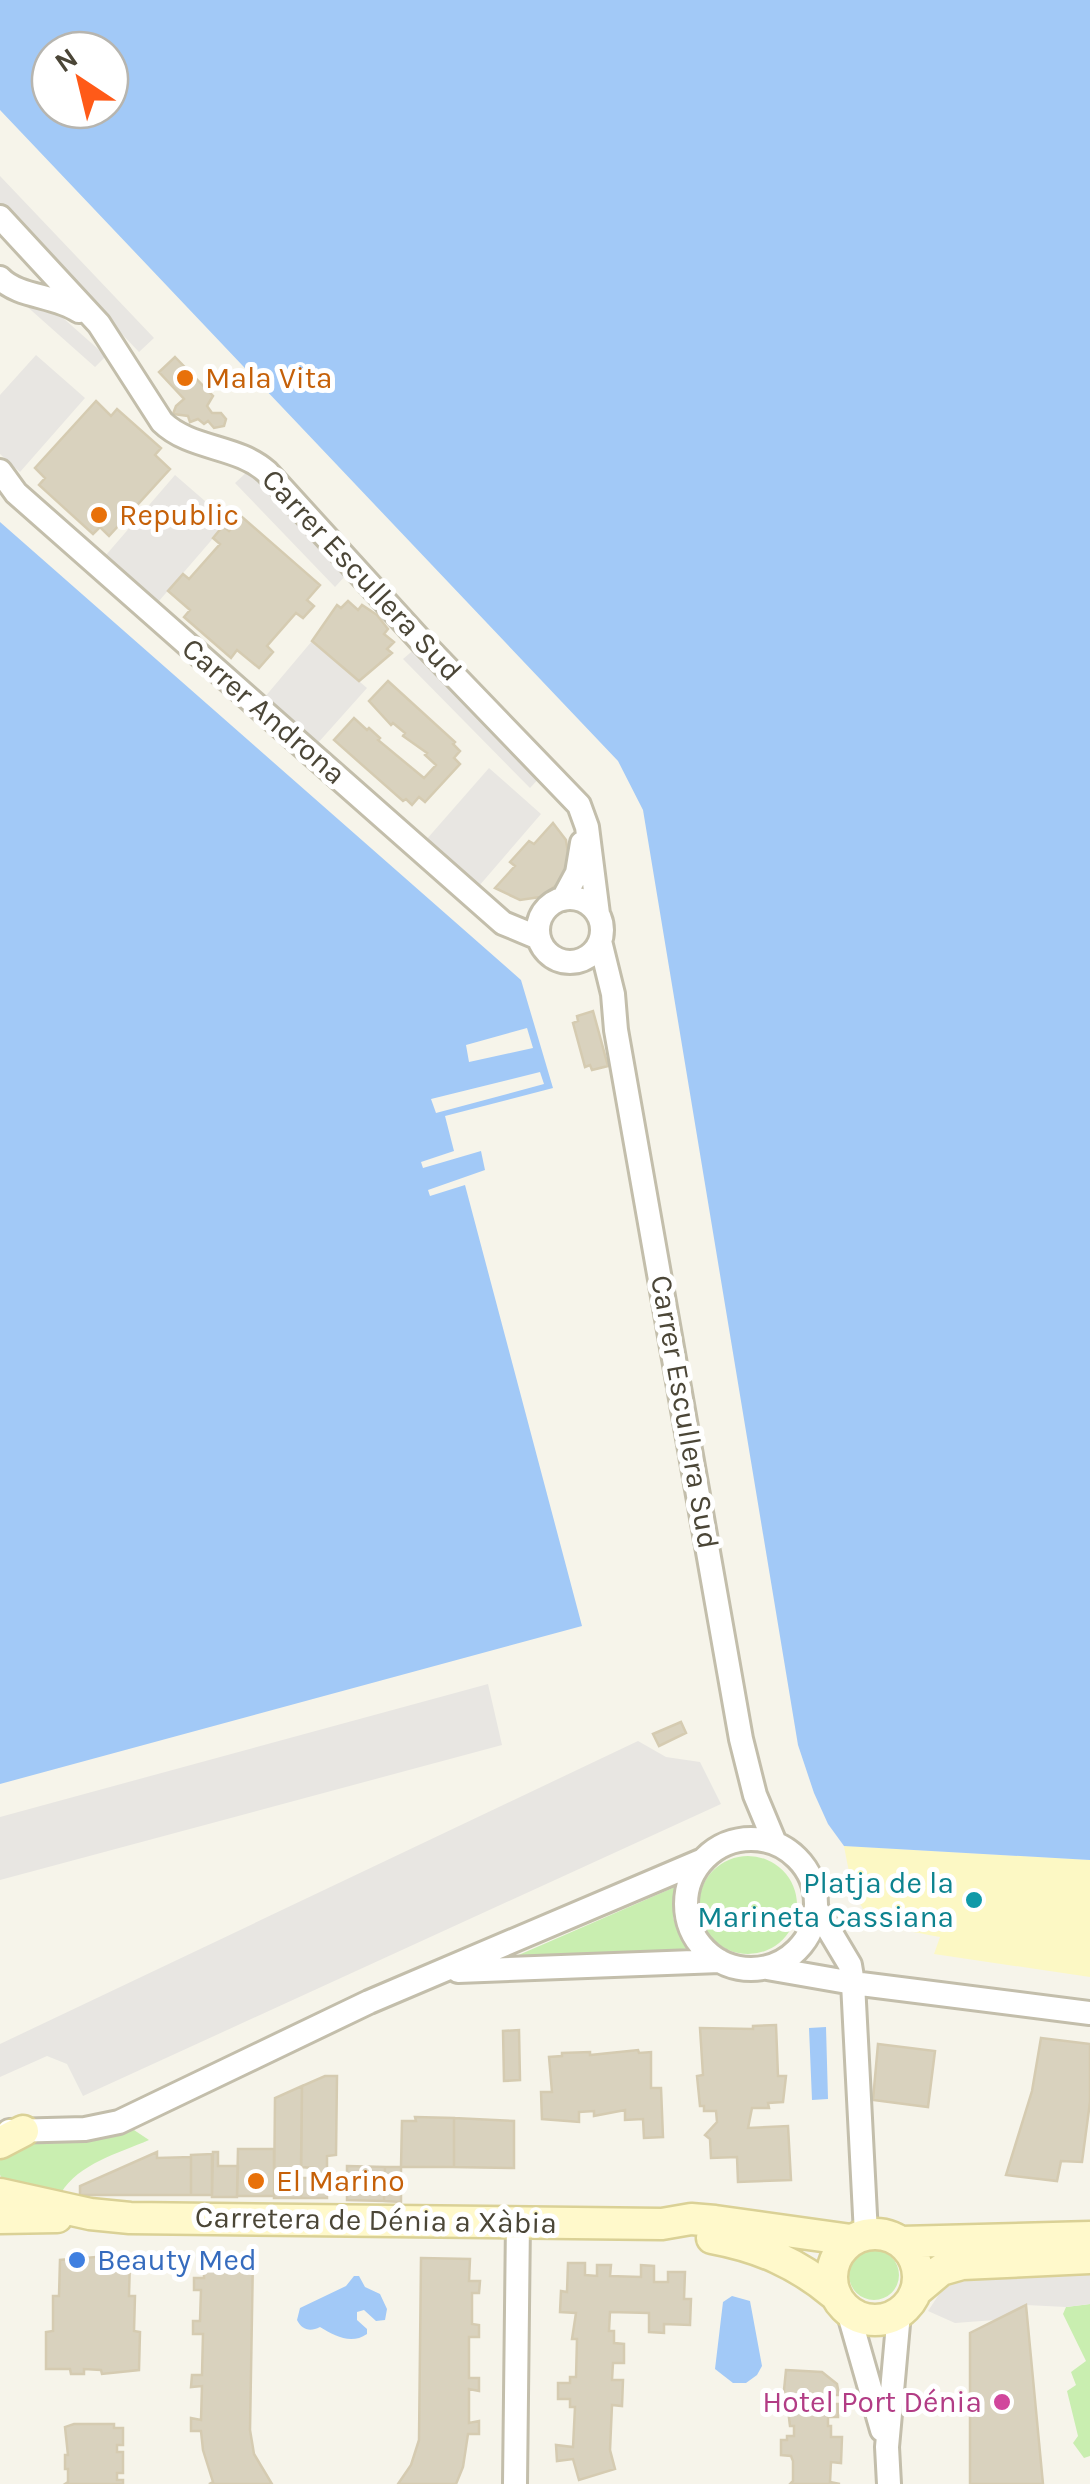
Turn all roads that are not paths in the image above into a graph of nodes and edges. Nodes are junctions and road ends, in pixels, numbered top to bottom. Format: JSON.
{"nodes":[{"id":1,"x":0,"y":217,"type":"edge"},
{"id":2,"x":0,"y":278,"type":"edge"},
{"id":3,"x":99,"y":324,"type":"junction"},
{"id":4,"x":0,"y":471,"type":"edge"},
{"id":5,"x":579,"y":805,"type":"junction"},
{"id":6,"x":564,"y":899,"type":"junction"},
{"id":7,"x":598,"y":914,"type":"junction"},
{"id":8,"x":539,"y":938,"type":"junction"},
{"id":9,"x":600,"y":941,"type":"junction"},
{"id":10,"x":573,"y":962,"type":"junction"},
{"id":11,"x":616,"y":1030,"type":"junction"},
{"id":12,"x":754,"y":1795,"type":"junction"},
{"id":13,"x":736,"y":1840,"type":"junction"},
{"id":14,"x":775,"y":1843,"type":"junction"},
{"id":15,"x":703,"y":1860,"type":"junction"},
{"id":16,"x":816,"y":1908,"type":"junction"},
{"id":17,"x":720,"y":1961,"type":"junction"},
{"id":18,"x":765,"y":1967,"type":"junction"},
{"id":19,"x":445,"y":1972,"type":"junction"},
{"id":20,"x":854,"y":1983,"type":"junction"},
{"id":21,"x":1090,"y":2013,"type":"edge"},
{"id":22,"x":8,"y":2135,"type":"edge"},
{"id":23,"x":2,"y":2197,"type":"edge"},
{"id":24,"x":518,"y":2221,"type":"junction"},
{"id":25,"x":662,"y":2224,"type":"junction"},
{"id":26,"x":1090,"y":2236,"type":"edge"},
{"id":27,"x":858,"y":2237,"type":"junction"},
{"id":28,"x":901,"y":2242,"type":"junction"},
{"id":29,"x":1090,"y":2258,"type":"edge"},
{"id":30,"x":841,"y":2302,"type":"junction"},
{"id":31,"x":908,"y":2302,"type":"junction"},
{"id":32,"x":887,"y":2448,"type":"junction"},
{"id":33,"x":516,"y":2484,"type":"edge"},
{"id":34,"x":890,"y":2484,"type":"edge"}],
"edges":[{"from":1,"to":3,"type":"street","name":"Carrer Escullera Sud"},
{"from":2,"to":3,"type":"street","name":"Carrer Escullera Sud"},
{"from":3,"to":5,"type":"street","name":"Carrer Escullera Sud"},
{"from":4,"to":8,"type":"street","name":"Carrer Androna"},
{"from":5,"to":6,"type":"street"},
{"from":5,"to":7,"type":"street"},
{"from":6,"to":7,"type":"street"},
{"from":6,"to":8,"type":"street"},
{"from":7,"to":9,"type":"street"},
{"from":8,"to":10,"type":"street"},
{"from":9,"to":10,"type":"street"},
{"from":9,"to":11,"type":"street","name":"Carrer Escullera Sud"},
{"from":10,"to":11,"type":"street","name":"Carrer Escullera Sud"},
{"from":11,"to":12,"type":"street","name":"Carrer Escullera Sud"},
{"from":12,"to":13,"type":"street"},
{"from":12,"to":14,"type":"street","name":"Carrer Escullera Sud"},
{"from":13,"to":14,"type":"street"},
{"from":13,"to":15,"type":"street"},
{"from":14,"to":16,"type":"street"},
{"from":15,"to":17,"type":"street"},
{"from":15,"to":19,"type":"street"},
{"from":16,"to":18,"type":"street"},
{"from":16,"to":20,"type":"street"},
{"from":17,"to":18,"type":"street"},
{"from":17,"to":19,"type":"street"},
{"from":18,"to":20,"type":"street"},
{"from":19,"to":22,"type":"street"},
{"from":20,"to":21,"type":"street"},
{"from":20,"to":27,"type":"street"},
{"from":23,"to":24,"type":"street","name":"Carretera de Dénia a Xàbia"},
{"from":24,"to":25,"type":"street","name":"Carretera de Dénia a Xàbia"},
{"from":24,"to":33,"type":"street"},
{"from":25,"to":27,"type":"street","name":"Carretera de Dénia a Xàbia"},
{"from":25,"to":30,"type":"street","name":"Carretera de Dénia a Xàbia"},
{"from":26,"to":28,"type":"street"},
{"from":27,"to":28,"type":"street"},
{"from":27,"to":30,"type":"street"},
{"from":28,"to":31,"type":"street"},
{"from":29,"to":31,"type":"street"},
{"from":30,"to":31,"type":"street"},
{"from":30,"to":32,"type":"street"},
{"from":31,"to":32,"type":"street"},
{"from":32,"to":34,"type":"street"}]}
